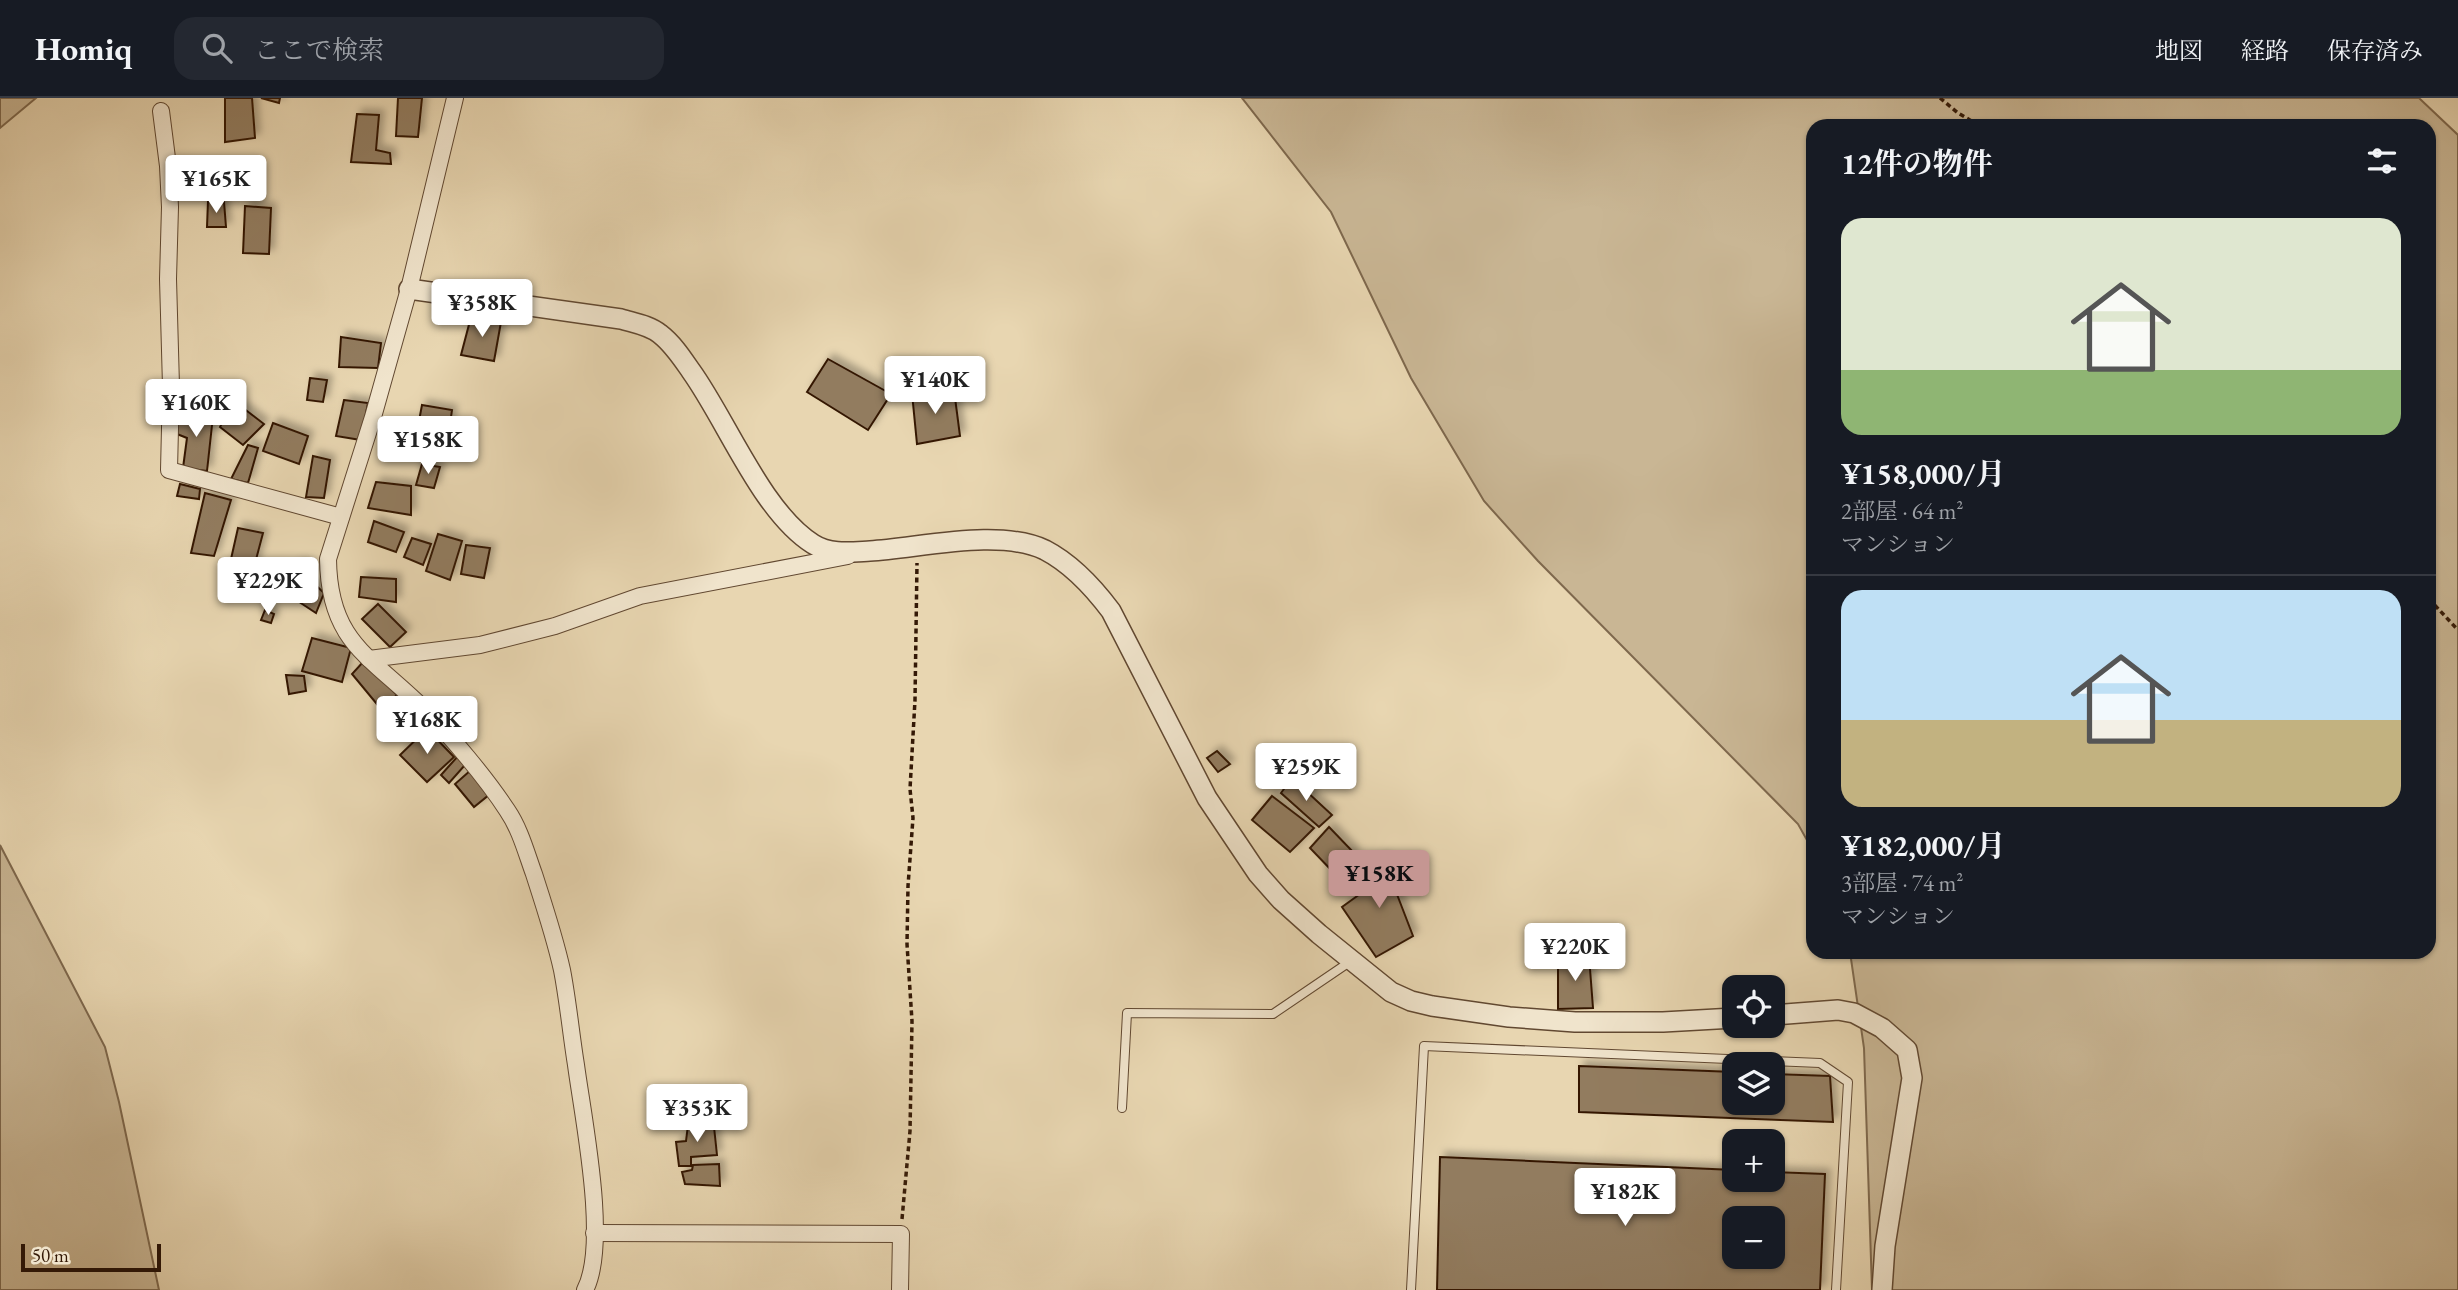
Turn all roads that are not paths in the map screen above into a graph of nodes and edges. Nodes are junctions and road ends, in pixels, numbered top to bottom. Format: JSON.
{"nodes":[{"id":1,"x":455,"y":98,"type":"edge"},
{"id":2,"x":162,"y":111,"type":"dead end"},
{"id":3,"x":409,"y":289,"type":"junction"},
{"id":4,"x":341,"y":517,"type":"junction"},
{"id":5,"x":878,"y":550,"type":"junction"},
{"id":6,"x":369,"y":659,"type":"junction"},
{"id":7,"x":1351,"y":961,"type":"junction"},
{"id":8,"x":1785,"y":1014,"type":"edge"},
{"id":9,"x":1722,"y":1019,"type":"edge"},
{"id":10,"x":1122,"y":1108,"type":"dead end"},
{"id":11,"x":594,"y":1233,"type":"junction"},
{"id":12,"x":594,"y":1258,"type":"junction"},
{"id":13,"x":585,"y":1290,"type":"edge"},
{"id":14,"x":599,"y":1290,"type":"edge"},
{"id":15,"x":900,"y":1290,"type":"edge"},
{"id":16,"x":1411,"y":1290,"type":"edge"},
{"id":17,"x":1836,"y":1290,"type":"edge"},
{"id":18,"x":1882,"y":1290,"type":"edge"}],
"edges":[{"from":1,"to":3,"type":"street"},
{"from":2,"to":4,"type":"street"},
{"from":3,"to":4,"type":"street"},
{"from":3,"to":5,"type":"street"},
{"from":4,"to":6,"type":"street"},
{"from":5,"to":6,"type":"street"},
{"from":5,"to":7,"type":"street"},
{"from":6,"to":11,"type":"street"},
{"from":7,"to":9,"type":"street"},
{"from":7,"to":10,"type":"lane"},
{"from":8,"to":18,"type":"street"},
{"from":11,"to":12,"type":"street"},
{"from":11,"to":15,"type":"street"},
{"from":12,"to":13,"type":"street"},
{"from":12,"to":14,"type":"street"},
{"from":16,"to":17,"type":"lane"}]}
